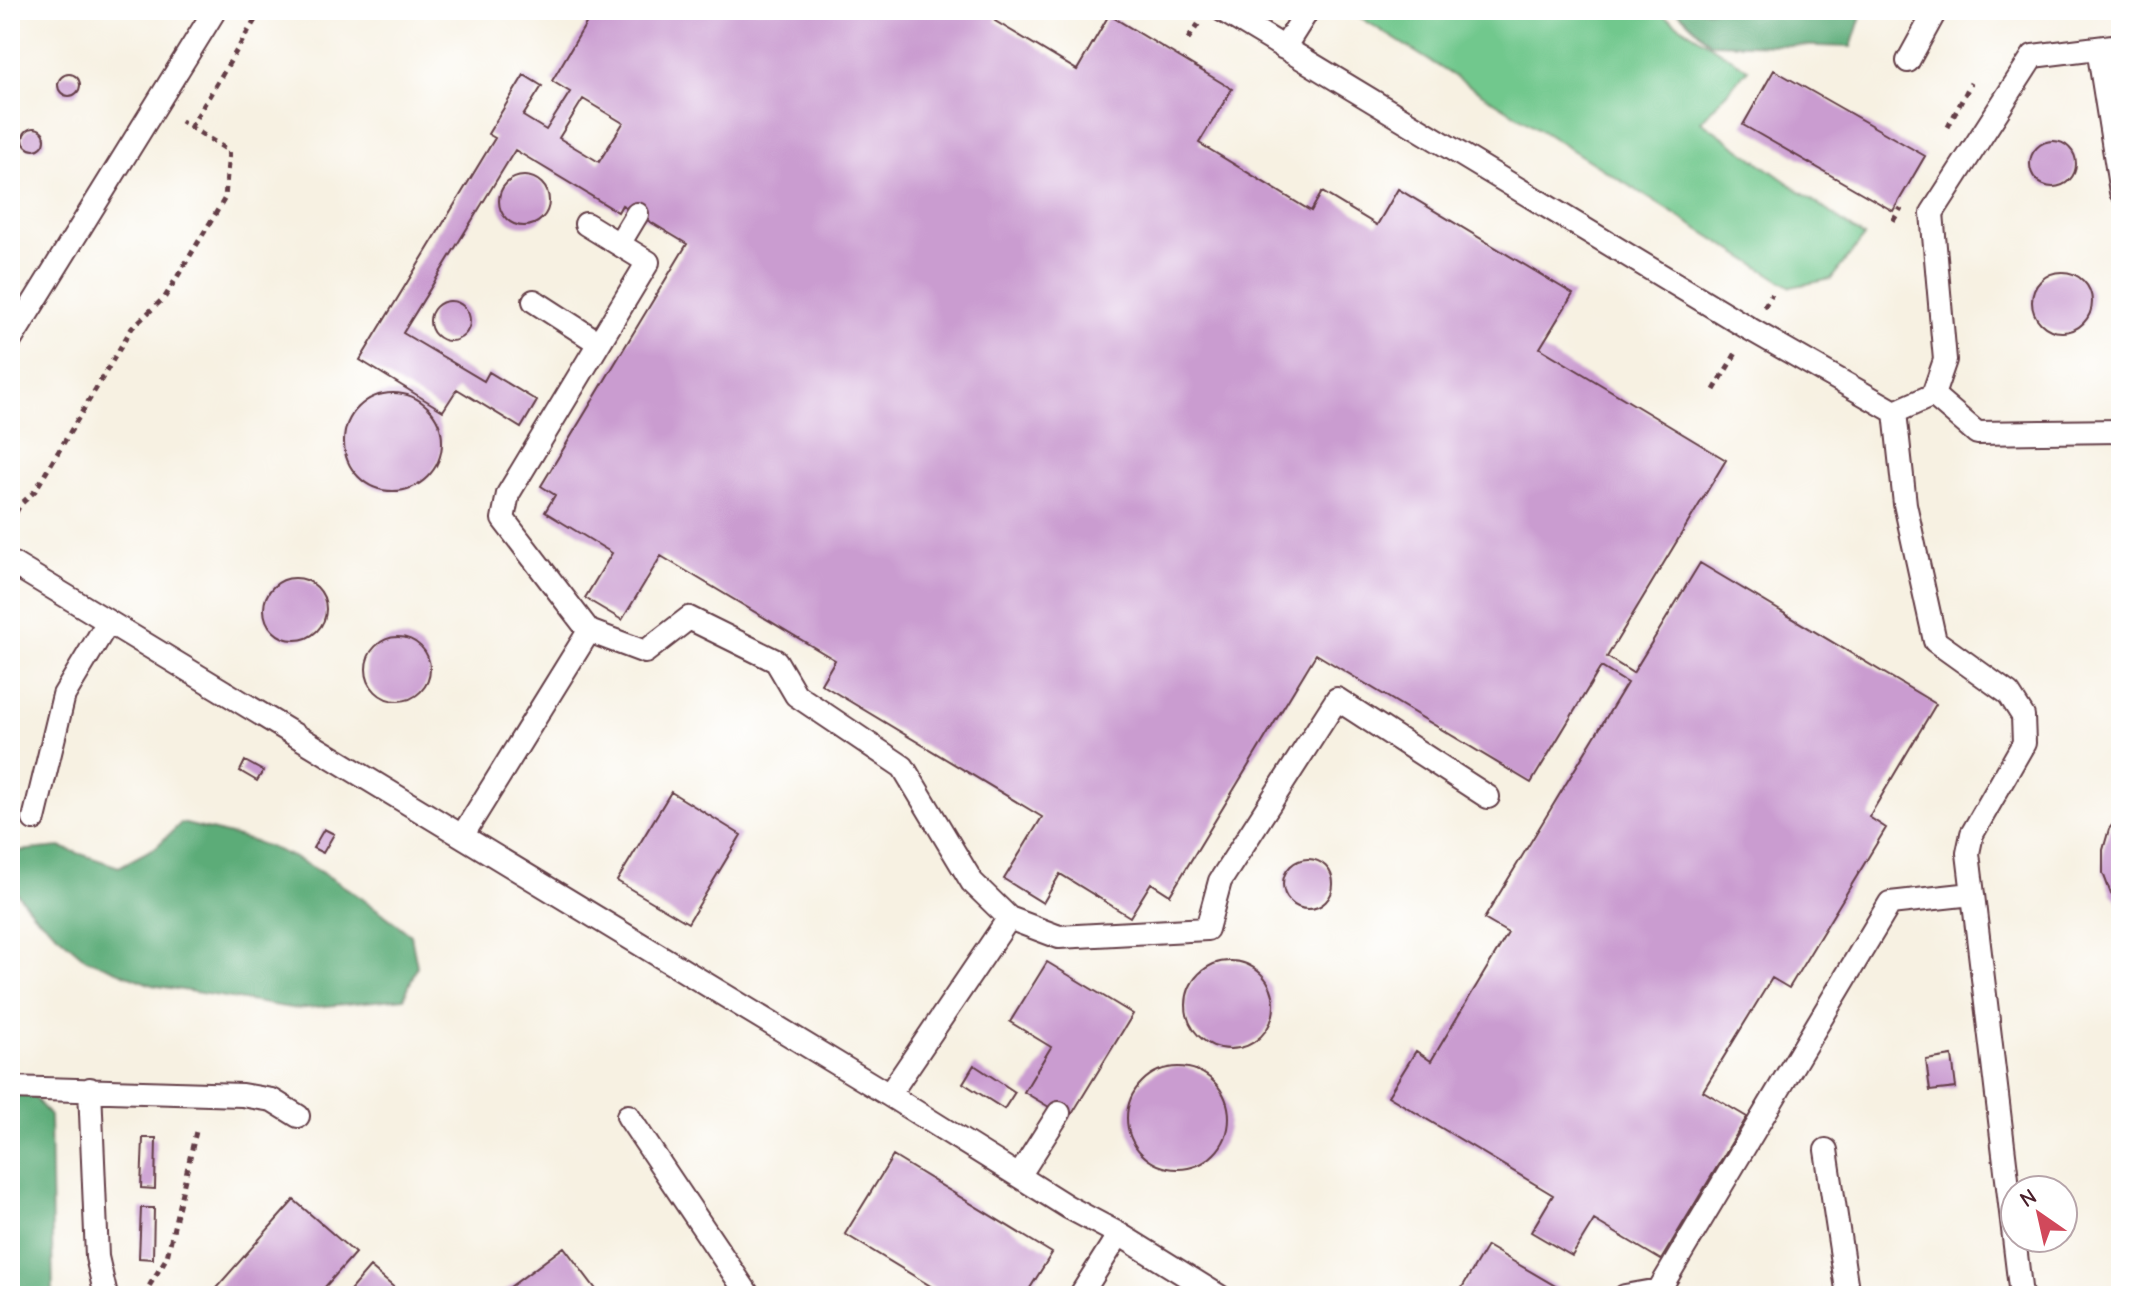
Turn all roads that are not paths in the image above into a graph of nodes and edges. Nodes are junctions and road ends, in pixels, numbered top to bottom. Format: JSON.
{"nodes":[{"id":1,"x":215,"y":10,"type":"edge"},
{"id":2,"x":1222,"y":10,"type":"edge"},
{"id":3,"x":1308,"y":10,"type":"edge"},
{"id":4,"x":1936,"y":10,"type":"edge"},
{"id":5,"x":2121,"y":45,"type":"edge"},
{"id":6,"x":1284,"y":48,"type":"junction"},
{"id":7,"x":2098,"y":48,"type":"junction"},
{"id":8,"x":1908,"y":61,"type":"dead end"},
{"id":9,"x":2121,"y":192,"type":"edge"},
{"id":10,"x":637,"y":214,"type":"dead end"},
{"id":11,"x":586,"y":224,"type":"dead end"},
{"id":12,"x":619,"y":244,"type":"junction"},
{"id":13,"x":534,"y":301,"type":"dead end"},
{"id":14,"x":10,"y":341,"type":"edge"},
{"id":15,"x":599,"y":343,"type":"junction"},
{"id":16,"x":1933,"y":395,"type":"junction"},
{"id":17,"x":1895,"y":412,"type":"junction"},
{"id":18,"x":2121,"y":431,"type":"edge"},
{"id":19,"x":10,"y":562,"type":"edge"},
{"id":20,"x":108,"y":622,"type":"junction"},
{"id":21,"x":589,"y":631,"type":"junction"},
{"id":22,"x":1488,"y":797,"type":"dead end"},
{"id":23,"x":34,"y":819,"type":"dead end"},
{"id":24,"x":462,"y":836,"type":"junction"},
{"id":25,"x":1972,"y":894,"type":"junction"},
{"id":26,"x":1009,"y":918,"type":"junction"},
{"id":27,"x":10,"y":1088,"type":"edge"},
{"id":28,"x":90,"y":1089,"type":"junction"},
{"id":29,"x":889,"y":1095,"type":"junction"},
{"id":30,"x":1059,"y":1113,"type":"dead end"},
{"id":31,"x":298,"y":1116,"type":"dead end"},
{"id":32,"x":628,"y":1116,"type":"dead end"},
{"id":33,"x":1826,"y":1150,"type":"dead end"},
{"id":34,"x":1019,"y":1176,"type":"junction"},
{"id":35,"x":1119,"y":1234,"type":"junction"},
{"id":36,"x":106,"y":1296,"type":"edge"},
{"id":37,"x":749,"y":1296,"type":"edge"},
{"id":38,"x":1080,"y":1296,"type":"edge"},
{"id":39,"x":1219,"y":1296,"type":"edge"},
{"id":40,"x":1625,"y":1296,"type":"edge"},
{"id":41,"x":1848,"y":1296,"type":"edge"},
{"id":42,"x":2021,"y":1296,"type":"edge"}],
"edges":[{"from":1,"to":14,"type":"lane"},
{"from":2,"to":6,"type":"lane"},
{"from":3,"to":6,"type":"lane"},
{"from":4,"to":8,"type":"lane"},
{"from":5,"to":7,"type":"lane"},
{"from":6,"to":17,"type":"lane"},
{"from":7,"to":9,"type":"lane"},
{"from":7,"to":16,"type":"lane"},
{"from":10,"to":12,"type":"lane"},
{"from":11,"to":12,"type":"lane"},
{"from":12,"to":15,"type":"lane"},
{"from":13,"to":15,"type":"lane"},
{"from":15,"to":21,"type":"lane"},
{"from":16,"to":17,"type":"lane"},
{"from":16,"to":18,"type":"lane"},
{"from":17,"to":25,"type":"lane"},
{"from":19,"to":20,"type":"lane"},
{"from":20,"to":23,"type":"lane"},
{"from":20,"to":24,"type":"lane"},
{"from":21,"to":24,"type":"lane"},
{"from":21,"to":26,"type":"lane"},
{"from":22,"to":26,"type":"lane"},
{"from":24,"to":29,"type":"lane"},
{"from":25,"to":40,"type":"lane"},
{"from":25,"to":42,"type":"lane"},
{"from":26,"to":29,"type":"lane"},
{"from":27,"to":28,"type":"lane"},
{"from":28,"to":31,"type":"lane"},
{"from":28,"to":36,"type":"lane"},
{"from":29,"to":34,"type":"lane"},
{"from":30,"to":34,"type":"lane"},
{"from":32,"to":37,"type":"lane"},
{"from":33,"to":41,"type":"lane"},
{"from":34,"to":35,"type":"lane"},
{"from":35,"to":38,"type":"lane"},
{"from":35,"to":39,"type":"lane"}]}
